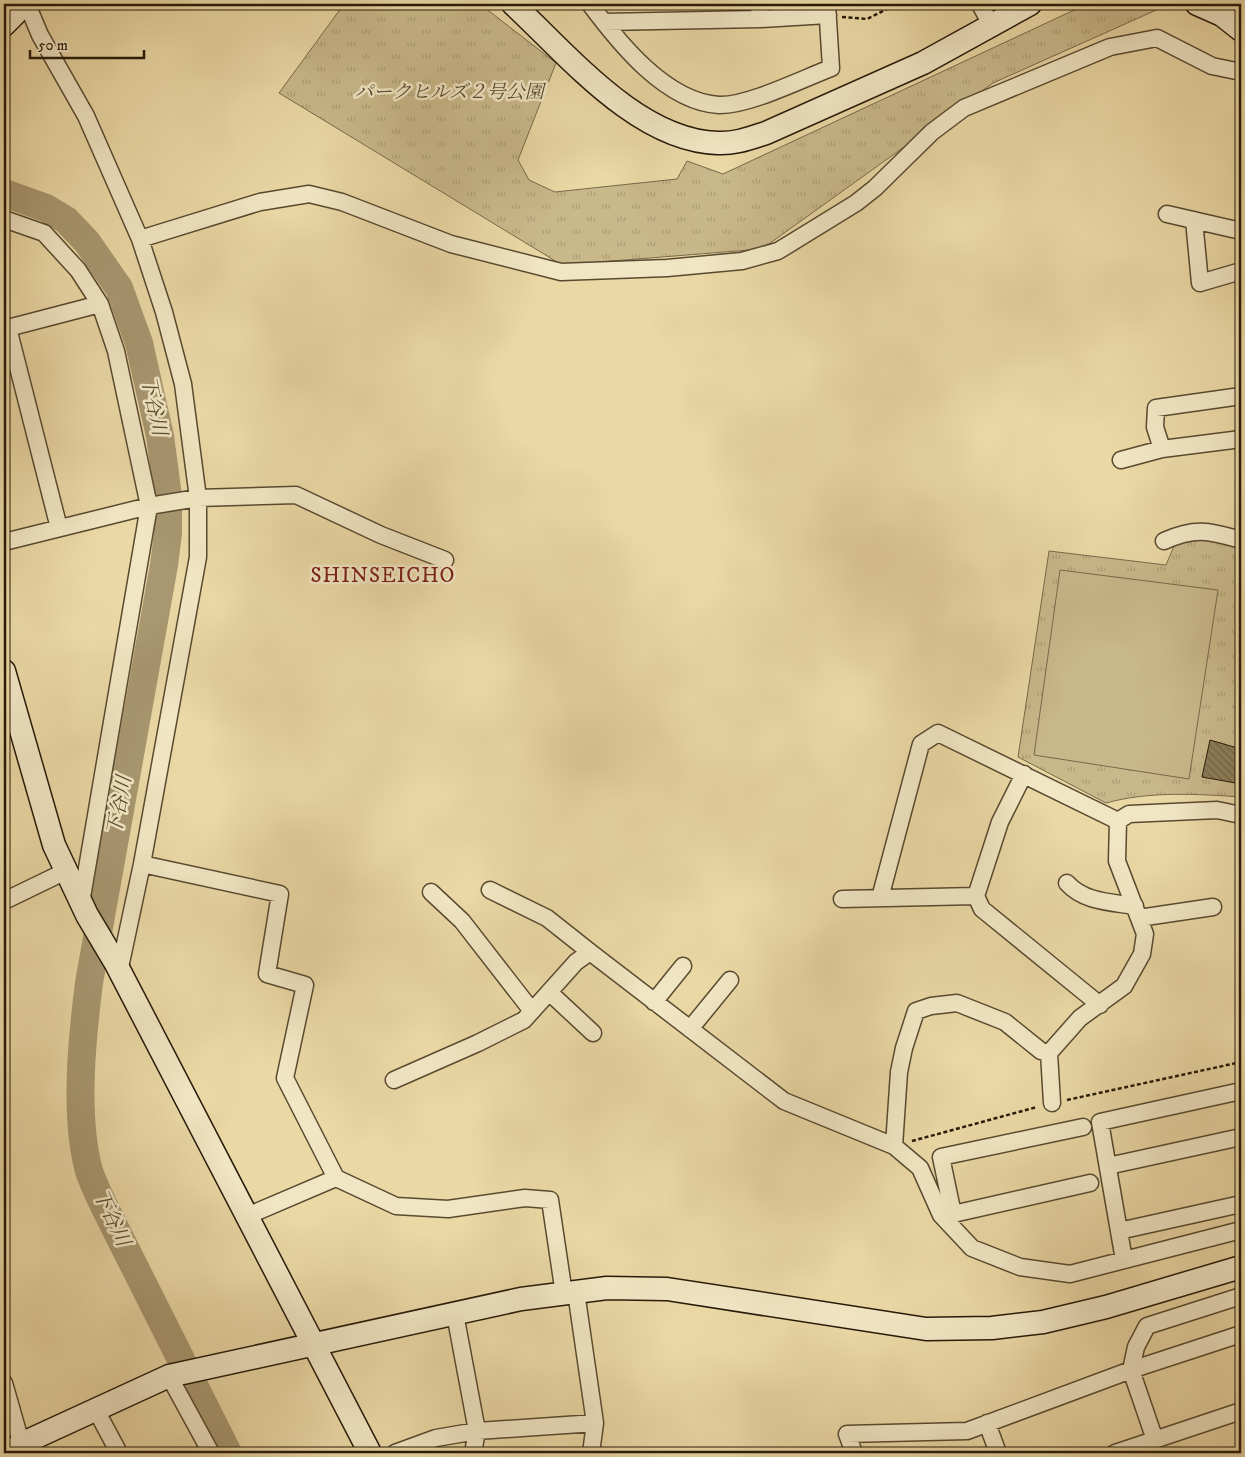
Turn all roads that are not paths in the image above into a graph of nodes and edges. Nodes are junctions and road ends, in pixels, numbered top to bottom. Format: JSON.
{"nodes":[{"id":1,"x":26,"y":4,"type":"edge"},
{"id":2,"x":513,"y":4,"type":"edge"},
{"id":3,"x":590,"y":4,"type":"edge"},
{"id":4,"x":980,"y":4,"type":"edge"},
{"id":5,"x":1030,"y":4,"type":"edge"},
{"id":6,"x":1197,"y":4,"type":"edge"},
{"id":7,"x":827,"y":10,"type":"edge"},
{"id":8,"x":760,"y":12,"type":"edge"},
{"id":9,"x":604,"y":22,"type":"junction"},
{"id":10,"x":4,"y":24,"type":"edge"},
{"id":11,"x":991,"y":25,"type":"junction"},
{"id":12,"x":1241,"y":30,"type":"edge"},
{"id":13,"x":1241,"y":72,"type":"edge"},
{"id":14,"x":1168,"y":214,"type":"dead end"},
{"id":15,"x":4,"y":219,"type":"edge"},
{"id":16,"x":1194,"y":220,"type":"junction"},
{"id":17,"x":1241,"y":231,"type":"edge"},
{"id":18,"x":140,"y":240,"type":"junction"},
{"id":19,"x":1241,"y":271,"type":"edge"},
{"id":20,"x":100,"y":304,"type":"junction"},
{"id":21,"x":6,"y":328,"type":"edge"},
{"id":22,"x":1241,"y":396,"type":"edge"},
{"id":23,"x":1241,"y":438,"type":"edge"},
{"id":24,"x":1162,"y":450,"type":"junction"},
{"id":25,"x":1121,"y":460,"type":"dead end"},
{"id":26,"x":198,"y":498,"type":"junction"},
{"id":27,"x":149,"y":506,"type":"junction"},
{"id":28,"x":59,"y":528,"type":"junction"},
{"id":29,"x":1241,"y":540,"type":"edge"},
{"id":30,"x":1164,"y":541,"type":"dead end"},
{"id":31,"x":4,"y":542,"type":"edge"},
{"id":32,"x":445,"y":560,"type":"dead end"},
{"id":33,"x":4,"y":671,"type":"edge"},
{"id":34,"x":1024,"y":774,"type":"junction"},
{"id":35,"x":1241,"y":815,"type":"edge"},
{"id":36,"x":1118,"y":822,"type":"junction"},
{"id":37,"x":142,"y":864,"type":"junction"},
{"id":38,"x":66,"y":871,"type":"junction"},
{"id":39,"x":1067,"y":883,"type":"dead end"},
{"id":40,"x":490,"y":890,"type":"dead end"},
{"id":41,"x":431,"y":892,"type":"dead end"},
{"id":42,"x":976,"y":896,"type":"junction"},
{"id":43,"x":880,"y":898,"type":"junction"},
{"id":44,"x":842,"y":899,"type":"dead end"},
{"id":45,"x":4,"y":901,"type":"edge"},
{"id":46,"x":1213,"y":908,"type":"dead end"},
{"id":47,"x":84,"y":909,"type":"junction"},
{"id":48,"x":1137,"y":912,"type":"junction"},
{"id":49,"x":590,"y":952,"type":"junction"},
{"id":50,"x":683,"y":966,"type":"dead end"},
{"id":51,"x":117,"y":967,"type":"junction"},
{"id":52,"x":730,"y":980,"type":"dead end"},
{"id":53,"x":549,"y":992,"type":"junction"},
{"id":54,"x":654,"y":1002,"type":"junction"},
{"id":55,"x":1100,"y":1005,"type":"junction"},
{"id":56,"x":532,"y":1011,"type":"junction"},
{"id":57,"x":690,"y":1029,"type":"junction"},
{"id":58,"x":593,"y":1033,"type":"dead end"},
{"id":59,"x":1049,"y":1053,"type":"junction"},
{"id":60,"x":394,"y":1080,"type":"dead end"},
{"id":61,"x":1241,"y":1091,"type":"edge"},
{"id":62,"x":1052,"y":1103,"type":"dead end"},
{"id":63,"x":1082,"y":1127,"type":"dead end"},
{"id":64,"x":1241,"y":1138,"type":"edge"},
{"id":65,"x":894,"y":1146,"type":"junction"},
{"id":66,"x":1108,"y":1166,"type":"junction"},
{"id":67,"x":336,"y":1178,"type":"junction"},
{"id":68,"x":1090,"y":1183,"type":"dead end"},
{"id":69,"x":1241,"y":1204,"type":"edge"},
{"id":70,"x":247,"y":1216,"type":"junction"},
{"id":71,"x":949,"y":1217,"type":"junction"},
{"id":72,"x":1119,"y":1230,"type":"junction"},
{"id":73,"x":1241,"y":1230,"type":"edge"},
{"id":74,"x":1124,"y":1260,"type":"junction"},
{"id":75,"x":1241,"y":1267,"type":"edge"},
{"id":76,"x":570,"y":1293,"type":"junction"},
{"id":77,"x":1241,"y":1296,"type":"edge"},
{"id":78,"x":455,"y":1314,"type":"junction"},
{"id":79,"x":1241,"y":1334,"type":"edge"},
{"id":80,"x":314,"y":1344,"type":"junction"},
{"id":81,"x":1132,"y":1370,"type":"junction"},
{"id":82,"x":169,"y":1376,"type":"junction"},
{"id":83,"x":4,"y":1383,"type":"edge"},
{"id":84,"x":96,"y":1408,"type":"junction"},
{"id":85,"x":1241,"y":1412,"type":"edge"},
{"id":86,"x":595,"y":1423,"type":"junction"},
{"id":87,"x":988,"y":1423,"type":"junction"},
{"id":88,"x":476,"y":1431,"type":"junction"},
{"id":89,"x":1155,"y":1440,"type":"junction"},
{"id":90,"x":18,"y":1450,"type":"edge"},
{"id":91,"x":119,"y":1453,"type":"edge"},
{"id":92,"x":211,"y":1453,"type":"edge"},
{"id":93,"x":370,"y":1453,"type":"edge"},
{"id":94,"x":395,"y":1453,"type":"edge"},
{"id":95,"x":473,"y":1453,"type":"edge"},
{"id":96,"x":591,"y":1453,"type":"edge"},
{"id":97,"x":854,"y":1453,"type":"edge"},
{"id":98,"x":998,"y":1453,"type":"edge"},
{"id":99,"x":1115,"y":1453,"type":"edge"}],
"edges":[{"from":1,"to":10,"type":"street"},
{"from":1,"to":18,"type":"street"},
{"from":2,"to":11,"type":"street"},
{"from":3,"to":9,"type":"street"},
{"from":4,"to":11,"type":"street"},
{"from":5,"to":11,"type":"street"},
{"from":6,"to":12,"type":"street"},
{"from":7,"to":8,"type":"street"},
{"from":7,"to":9,"type":"street"},
{"from":8,"to":9,"type":"street"},
{"from":13,"to":18,"type":"street"},
{"from":14,"to":16,"type":"street"},
{"from":15,"to":20,"type":"street"},
{"from":16,"to":17,"type":"street"},
{"from":16,"to":19,"type":"street"},
{"from":18,"to":26,"type":"street"},
{"from":20,"to":21,"type":"street"},
{"from":20,"to":27,"type":"street"},
{"from":21,"to":28,"type":"street"},
{"from":22,"to":24,"type":"street"},
{"from":23,"to":24,"type":"street"},
{"from":24,"to":25,"type":"street"},
{"from":26,"to":27,"type":"street"},
{"from":26,"to":32,"type":"street"},
{"from":26,"to":37,"type":"street"},
{"from":27,"to":28,"type":"street"},
{"from":27,"to":47,"type":"street"},
{"from":28,"to":31,"type":"street"},
{"from":29,"to":30,"type":"street"},
{"from":33,"to":38,"type":"street"},
{"from":34,"to":36,"type":"street"},
{"from":34,"to":42,"type":"street"},
{"from":34,"to":43,"type":"street"},
{"from":35,"to":36,"type":"street"},
{"from":36,"to":48,"type":"street"},
{"from":37,"to":51,"type":"street"},
{"from":37,"to":67,"type":"street"},
{"from":38,"to":45,"type":"street"},
{"from":38,"to":47,"type":"street"},
{"from":39,"to":48,"type":"street"},
{"from":40,"to":49,"type":"street"},
{"from":41,"to":56,"type":"street"},
{"from":42,"to":43,"type":"street"},
{"from":42,"to":55,"type":"street"},
{"from":43,"to":44,"type":"street"},
{"from":46,"to":48,"type":"street"},
{"from":47,"to":51,"type":"street"},
{"from":48,"to":55,"type":"street"},
{"from":49,"to":53,"type":"street"},
{"from":49,"to":54,"type":"street"},
{"from":50,"to":54,"type":"street"},
{"from":51,"to":70,"type":"street"},
{"from":52,"to":57,"type":"street"},
{"from":53,"to":56,"type":"street"},
{"from":53,"to":58,"type":"street"},
{"from":54,"to":57,"type":"street"},
{"from":55,"to":59,"type":"street"},
{"from":56,"to":60,"type":"street"},
{"from":57,"to":65,"type":"street"},
{"from":59,"to":62,"type":"street"},
{"from":59,"to":65,"type":"street"},
{"from":61,"to":66,"type":"street"},
{"from":63,"to":71,"type":"street"},
{"from":64,"to":66,"type":"street"},
{"from":65,"to":71,"type":"street"},
{"from":66,"to":72,"type":"street"},
{"from":67,"to":70,"type":"street"},
{"from":67,"to":76,"type":"street"},
{"from":68,"to":71,"type":"street"},
{"from":69,"to":72,"type":"street"},
{"from":70,"to":80,"type":"street"},
{"from":71,"to":74,"type":"street"},
{"from":72,"to":74,"type":"street"},
{"from":73,"to":74,"type":"street"},
{"from":75,"to":76,"type":"street"},
{"from":76,"to":78,"type":"street"},
{"from":76,"to":86,"type":"street"},
{"from":77,"to":81,"type":"street"},
{"from":78,"to":80,"type":"street"},
{"from":78,"to":88,"type":"street"},
{"from":79,"to":81,"type":"street"},
{"from":80,"to":82,"type":"street"},
{"from":80,"to":93,"type":"street"},
{"from":81,"to":87,"type":"street"},
{"from":81,"to":89,"type":"street"},
{"from":82,"to":84,"type":"street"},
{"from":82,"to":92,"type":"street"},
{"from":83,"to":90,"type":"street"},
{"from":84,"to":90,"type":"street"},
{"from":84,"to":91,"type":"street"},
{"from":85,"to":89,"type":"street"},
{"from":86,"to":88,"type":"street"},
{"from":86,"to":96,"type":"street"},
{"from":87,"to":97,"type":"street"},
{"from":87,"to":98,"type":"street"},
{"from":88,"to":94,"type":"street"},
{"from":88,"to":95,"type":"street"},
{"from":89,"to":99,"type":"street"}]}
